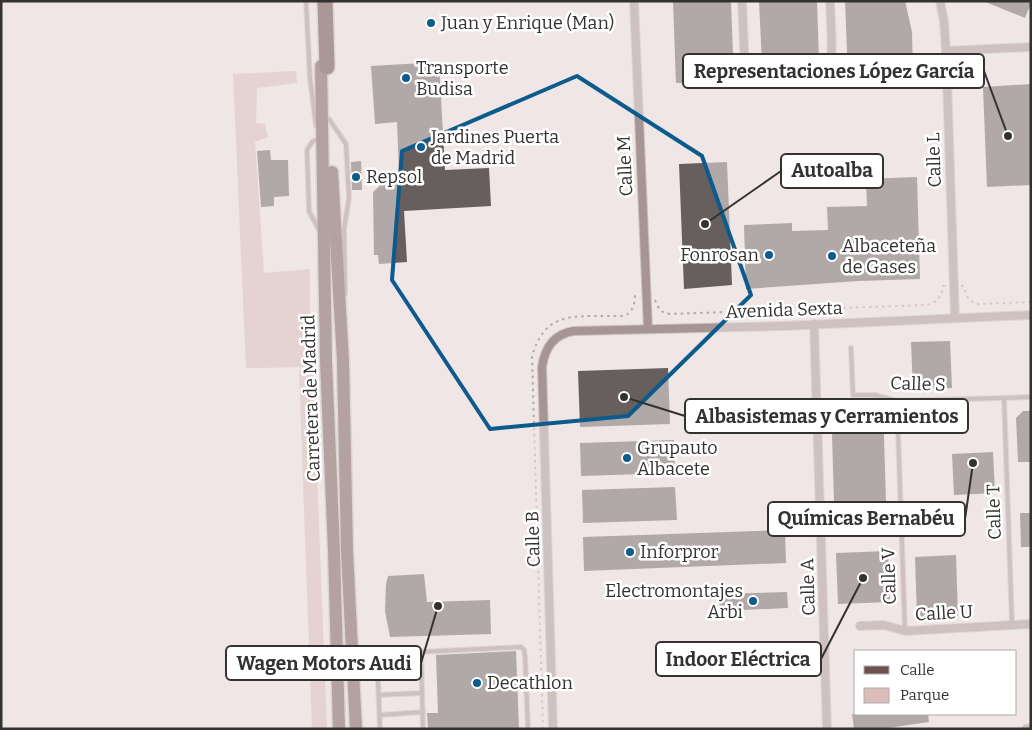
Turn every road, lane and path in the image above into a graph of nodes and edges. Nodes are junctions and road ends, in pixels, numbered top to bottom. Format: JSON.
{"nodes":[{"id":1,"x":306,"y":1,"type":"edge"},
{"id":2,"x":319,"y":1,"type":"edge"},
{"id":3,"x":325,"y":1,"type":"edge"},
{"id":4,"x":634,"y":1,"type":"edge"},
{"id":5,"x":742,"y":1,"type":"edge"},
{"id":6,"x":830,"y":1,"type":"edge"},
{"id":7,"x":940,"y":1,"type":"edge"},
{"id":8,"x":1031,"y":47,"type":"edge"},
{"id":9,"x":946,"y":52,"type":"junction"},
{"id":10,"x":324,"y":66,"type":"junction"},
{"id":11,"x":329,"y":119,"type":"junction"},
{"id":12,"x":324,"y":136,"type":"junction"},
{"id":13,"x":954,"y":286,"type":"junction"},
{"id":14,"x":345,"y":296,"type":"dead end"},
{"id":15,"x":646,"y":297,"type":"junction"},
{"id":16,"x":1031,"y":302,"type":"edge"},
{"id":17,"x":1031,"y":315,"type":"edge"},
{"id":18,"x":346,"y":316,"type":"dead end"},
{"id":19,"x":955,"y":318,"type":"junction"},
{"id":20,"x":814,"y":324,"type":"junction"},
{"id":21,"x":648,"y":329,"type":"junction"},
{"id":22,"x":851,"y":348,"type":"dead end"},
{"id":23,"x":546,"y":349,"type":"joint"},
{"id":24,"x":343,"y":361,"type":"junction"},
{"id":25,"x":1031,"y":397,"type":"edge"},
{"id":26,"x":1004,"y":398,"type":"junction"},
{"id":27,"x":896,"y":401,"type":"junction"},
{"id":28,"x":1012,"y":624,"type":"junction"},
{"id":29,"x":1031,"y":624,"type":"edge"},
{"id":30,"x":860,"y":626,"type":"dead end"},
{"id":31,"x":905,"y":631,"type":"junction"},
{"id":32,"x":421,"y":651,"type":"junction"},
{"id":33,"x":422,"y":672,"type":"junction"},
{"id":34,"x":378,"y":674,"type":"junction"},
{"id":35,"x":422,"y":693,"type":"junction"},
{"id":36,"x":379,"y":695,"type":"junction"},
{"id":37,"x":423,"y":712,"type":"junction"},
{"id":38,"x":380,"y":715,"type":"junction"},
{"id":39,"x":1031,"y":728,"type":"edge"},
{"id":40,"x":339,"y":729,"type":"edge"},
{"id":41,"x":356,"y":729,"type":"edge"},
{"id":42,"x":380,"y":729,"type":"edge"},
{"id":43,"x":423,"y":729,"type":"edge"},
{"id":44,"x":528,"y":729,"type":"edge"},
{"id":45,"x":543,"y":729,"type":"edge"},
{"id":46,"x":553,"y":729,"type":"edge"},
{"id":47,"x":827,"y":729,"type":"edge"},
{"id":48,"x":1026,"y":729,"type":"edge"}],
"edges":[{"from":1,"to":12,"type":"lane"},
{"from":2,"to":10,"type":"highway"},
{"from":3,"to":10,"type":"highway"},
{"from":4,"to":15,"type":"street","name":"Calle M"},
{"from":5,"to":6,"type":"street"},
{"from":7,"to":9,"type":"street","name":"Calle L"},
{"from":8,"to":9,"type":"street"},
{"from":9,"to":13,"type":"street","name":"Calle L"},
{"from":10,"to":11,"type":"main road","name":"Carretera de Madrid"},
{"from":10,"to":12,"type":"main road","name":"Carretera de Madrid"},
{"from":11,"to":14,"type":"lane"},
{"from":11,"to":24,"type":"main road","name":"Carretera de Madrid"},
{"from":12,"to":40,"type":"main road","name":"Carretera de Madrid"},
{"from":13,"to":15,"type":"path"},
{"from":13,"to":16,"type":"path"},
{"from":13,"to":19,"type":"street","name":"Calle L"},
{"from":15,"to":21,"type":"street","name":"Calle M"},
{"from":15,"to":45,"type":"path"},
{"from":17,"to":19,"type":"street","name":"Avenida Sexta"},
{"from":18,"to":24,"type":"lane"},
{"from":19,"to":20,"type":"street","name":"Avenida Sexta"},
{"from":20,"to":21,"type":"street","name":"Avenida Sexta"},
{"from":20,"to":47,"type":"street","name":"Calle A"},
{"from":21,"to":23,"type":"street","name":"Avenida Sexta"},
{"from":22,"to":27,"type":"lane","name":"Calle S"},
{"from":23,"to":46,"type":"street","name":"Calle B"},
{"from":24,"to":41,"type":"main road","name":"Carretera de Madrid"},
{"from":25,"to":26,"type":"lane","name":"Calle S"},
{"from":26,"to":27,"type":"lane","name":"Calle S"},
{"from":26,"to":28,"type":"lane","name":"Calle T"},
{"from":27,"to":31,"type":"lane","name":"Calle V"},
{"from":28,"to":29,"type":"street","name":"Calle U"},
{"from":28,"to":31,"type":"street","name":"Calle U"},
{"from":30,"to":31,"type":"street","name":"Calle U"},
{"from":32,"to":33,"type":"lane"},
{"from":32,"to":34,"type":"lane"},
{"from":32,"to":44,"type":"lane"},
{"from":33,"to":34,"type":"lane"},
{"from":33,"to":35,"type":"lane"},
{"from":34,"to":36,"type":"lane"},
{"from":35,"to":36,"type":"lane"},
{"from":35,"to":37,"type":"lane"},
{"from":36,"to":38,"type":"lane"},
{"from":37,"to":38,"type":"lane"},
{"from":37,"to":43,"type":"lane"},
{"from":38,"to":42,"type":"lane"},
{"from":39,"to":48,"type":"street"}]}
